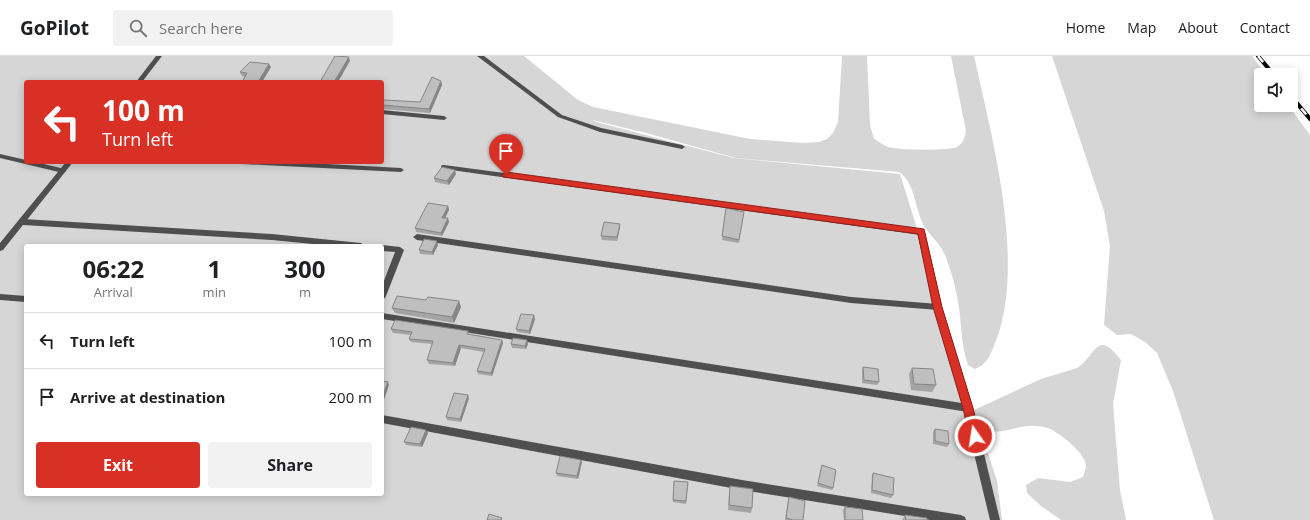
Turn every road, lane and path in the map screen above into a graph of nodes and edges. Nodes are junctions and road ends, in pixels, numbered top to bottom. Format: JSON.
{"nodes":[{"id":1,"x":159,"y":56,"type":"edge"},
{"id":2,"x":480,"y":56,"type":"edge"},
{"id":3,"x":141,"y":80,"type":"edge"},
{"id":4,"x":384,"y":112,"type":"edge"},
{"id":5,"x":444,"y":118,"type":"dead end"},
{"id":6,"x":682,"y":147,"type":"dead end"},
{"id":7,"x":0,"y":156,"type":"edge"},
{"id":8,"x":24,"y":162,"type":"edge"},
{"id":9,"x":34,"y":164,"type":"edge"},
{"id":10,"x":68,"y":164,"type":"edge"},
{"id":11,"x":282,"y":164,"type":"edge"},
{"id":12,"x":444,"y":167,"type":"edge"},
{"id":13,"x":401,"y":170,"type":"dead end"},
{"id":14,"x":63,"y":171,"type":"junction"},
{"id":15,"x":23,"y":222,"type":"junction"},
{"id":16,"x":417,"y":237,"type":"dead end"},
{"id":17,"x":341,"y":244,"type":"edge"},
{"id":18,"x":0,"y":248,"type":"edge"},
{"id":19,"x":384,"y":248,"type":"edge"},
{"id":20,"x":384,"y":291,"type":"edge"},
{"id":21,"x":0,"y":298,"type":"edge"},
{"id":22,"x":24,"y":299,"type":"edge"},
{"id":23,"x":938,"y":307,"type":"junction"},
{"id":24,"x":384,"y":316,"type":"edge"},
{"id":25,"x":968,"y":408,"type":"junction"},
{"id":26,"x":384,"y":419,"type":"edge"},
{"id":27,"x":961,"y":520,"type":"edge"},
{"id":28,"x":995,"y":520,"type":"edge"}],
"edges":[{"from":1,"to":3,"type":"street"},
{"from":2,"to":6,"type":"street"},
{"from":4,"to":5,"type":"street"},
{"from":7,"to":8,"type":"street"},
{"from":9,"to":14,"type":"street"},
{"from":10,"to":14,"type":"street"},
{"from":11,"to":13,"type":"street"},
{"from":12,"to":23,"type":"street"},
{"from":14,"to":15,"type":"street"},
{"from":15,"to":17,"type":"street"},
{"from":15,"to":18,"type":"street"},
{"from":16,"to":23,"type":"street"},
{"from":19,"to":20,"type":"street"},
{"from":21,"to":22,"type":"street"},
{"from":23,"to":25,"type":"street"},
{"from":24,"to":25,"type":"street"},
{"from":25,"to":28,"type":"street"},
{"from":26,"to":27,"type":"street"}]}
